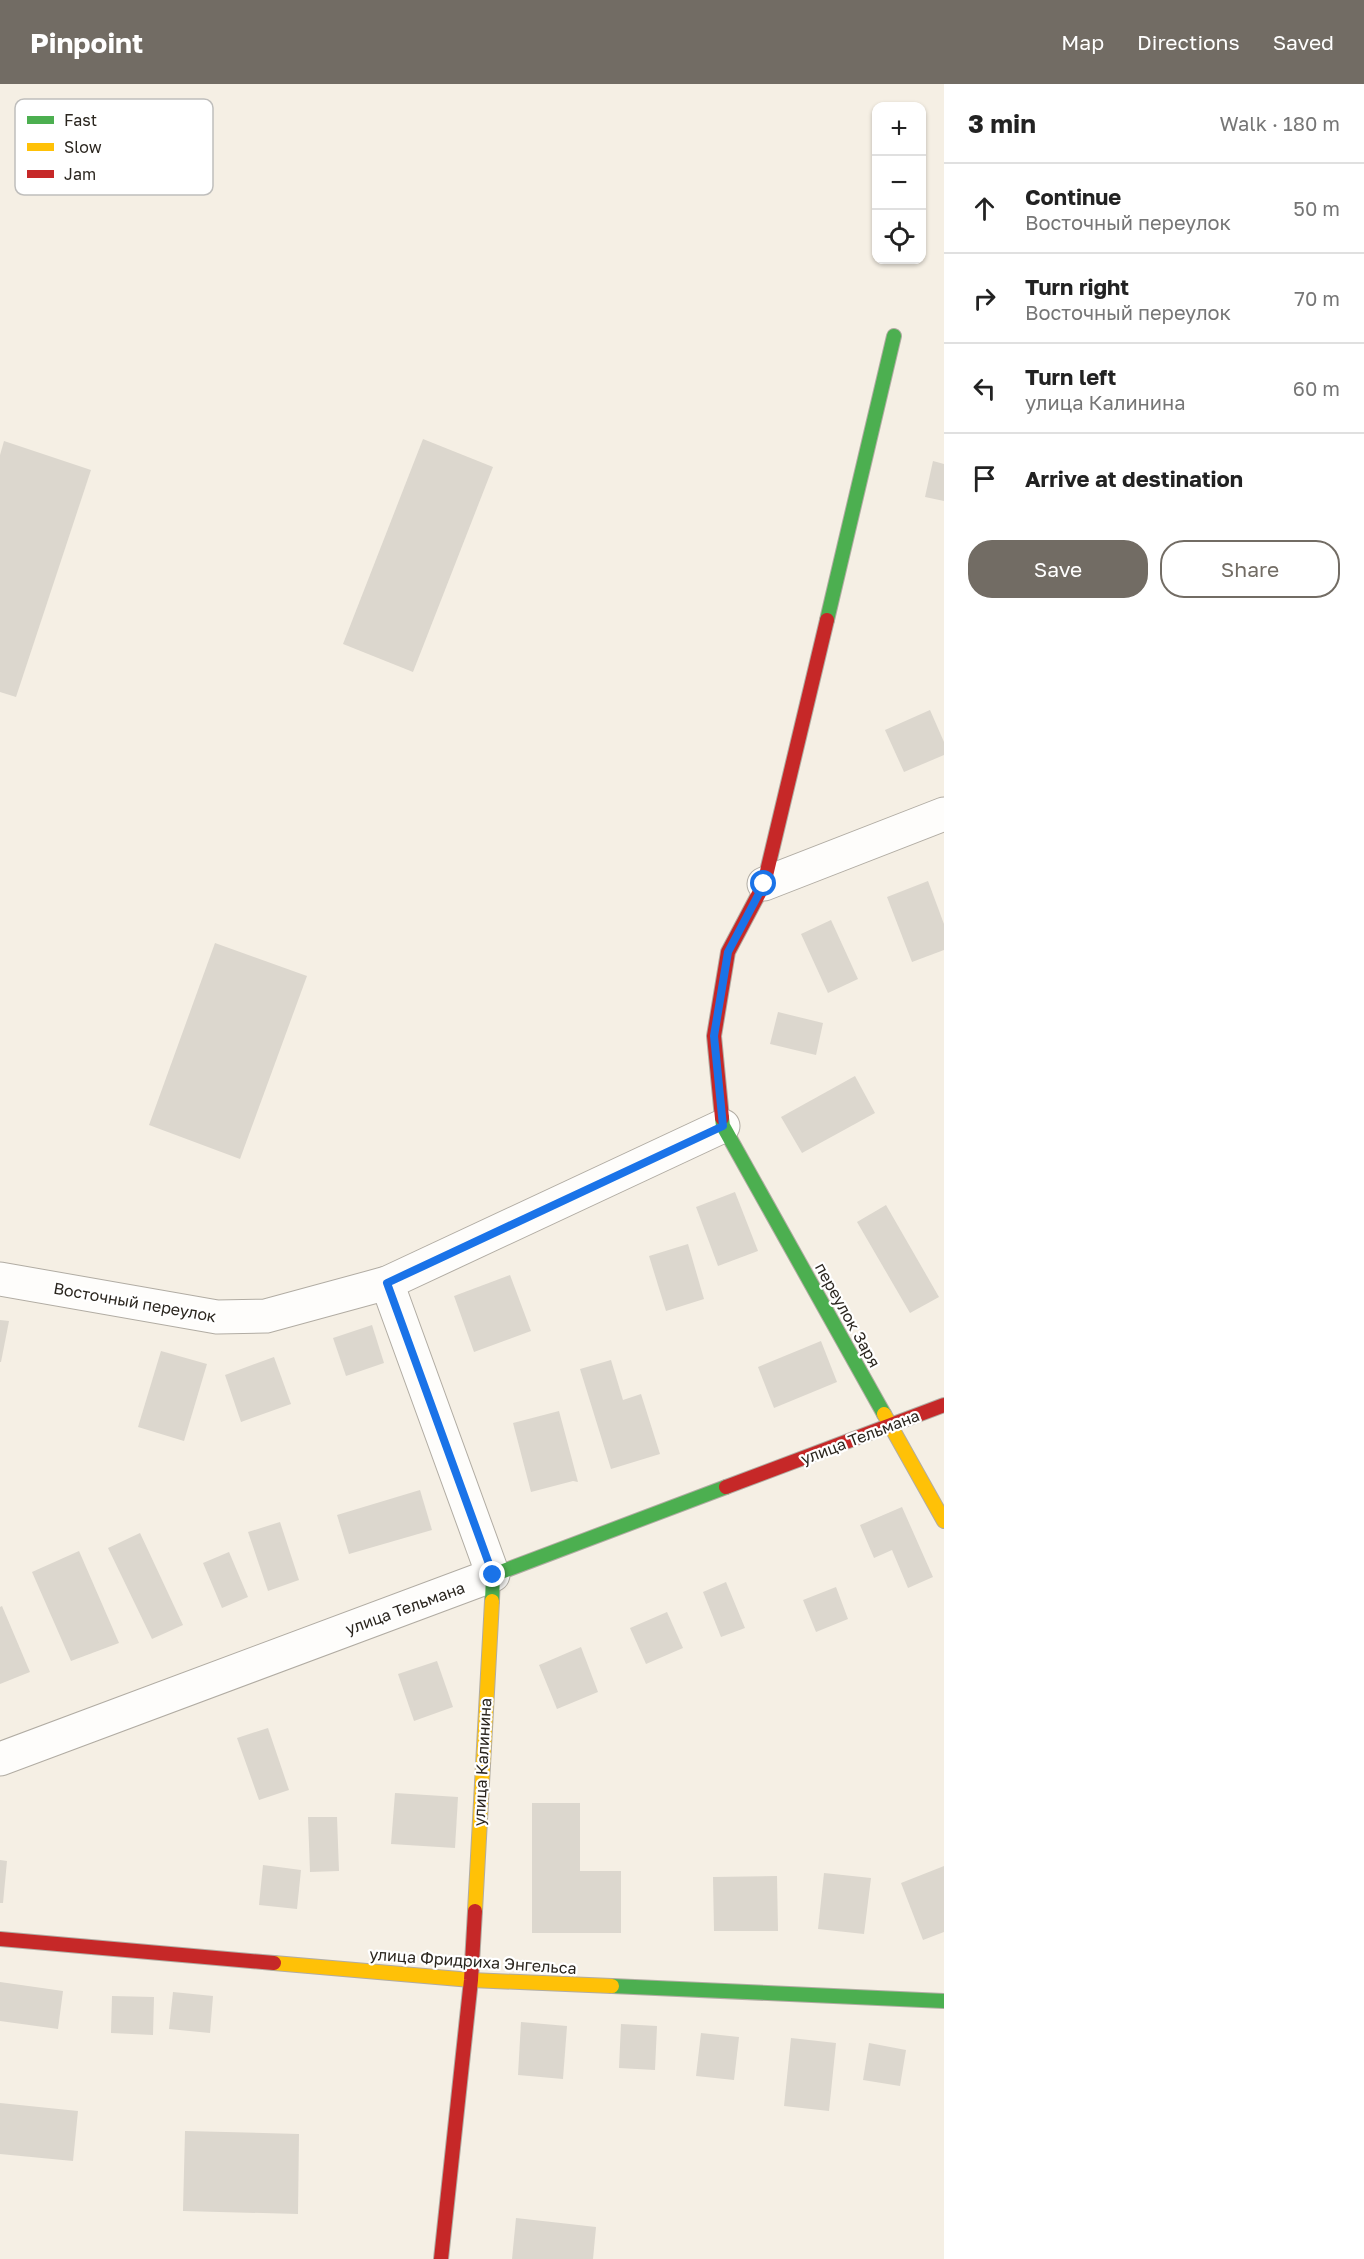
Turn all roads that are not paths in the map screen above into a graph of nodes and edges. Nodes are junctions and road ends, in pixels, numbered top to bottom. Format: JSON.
{"nodes":[{"id":1,"x":894,"y":336,"type":"dead end"},
{"id":2,"x":944,"y":814,"type":"edge"},
{"id":3,"x":764,"y":884,"type":"junction"},
{"id":4,"x":723,"y":1126,"type":"junction"},
{"id":5,"x":0,"y":1279,"type":"edge"},
{"id":6,"x":387,"y":1283,"type":"junction"},
{"id":7,"x":944,"y":1406,"type":"edge"},
{"id":8,"x":891,"y":1426,"type":"junction"},
{"id":9,"x":944,"y":1521,"type":"edge"},
{"id":10,"x":493,"y":1575,"type":"junction"},
{"id":11,"x":0,"y":1759,"type":"edge"},
{"id":12,"x":0,"y":1938,"type":"edge"},
{"id":13,"x":471,"y":1980,"type":"junction"},
{"id":14,"x":944,"y":2001,"type":"edge"},
{"id":15,"x":441,"y":2259,"type":"edge"}],
"edges":[{"from":1,"to":3,"type":"street"},
{"from":2,"to":3,"type":"street"},
{"from":3,"to":4,"type":"street"},
{"from":4,"to":6,"type":"street","name":"Восточный переулок"},
{"from":4,"to":8,"type":"street","name":"переулок Заря"},
{"from":5,"to":6,"type":"street","name":"Восточный переулок"},
{"from":6,"to":10,"type":"street","name":"улица Калинина"},
{"from":7,"to":8,"type":"street","name":"улица Тельмана"},
{"from":8,"to":9,"type":"street","name":"переулок Заря"},
{"from":8,"to":10,"type":"street","name":"улица Тельмана"},
{"from":10,"to":11,"type":"street","name":"улица Тельмана"},
{"from":10,"to":13,"type":"street","name":"улица Калинина"},
{"from":12,"to":13,"type":"street","name":"улица Фридриха Энгельса"},
{"from":13,"to":14,"type":"street","name":"улица Фридриха Энгельса"},
{"from":13,"to":15,"type":"street","name":"улица Калинина"}]}
